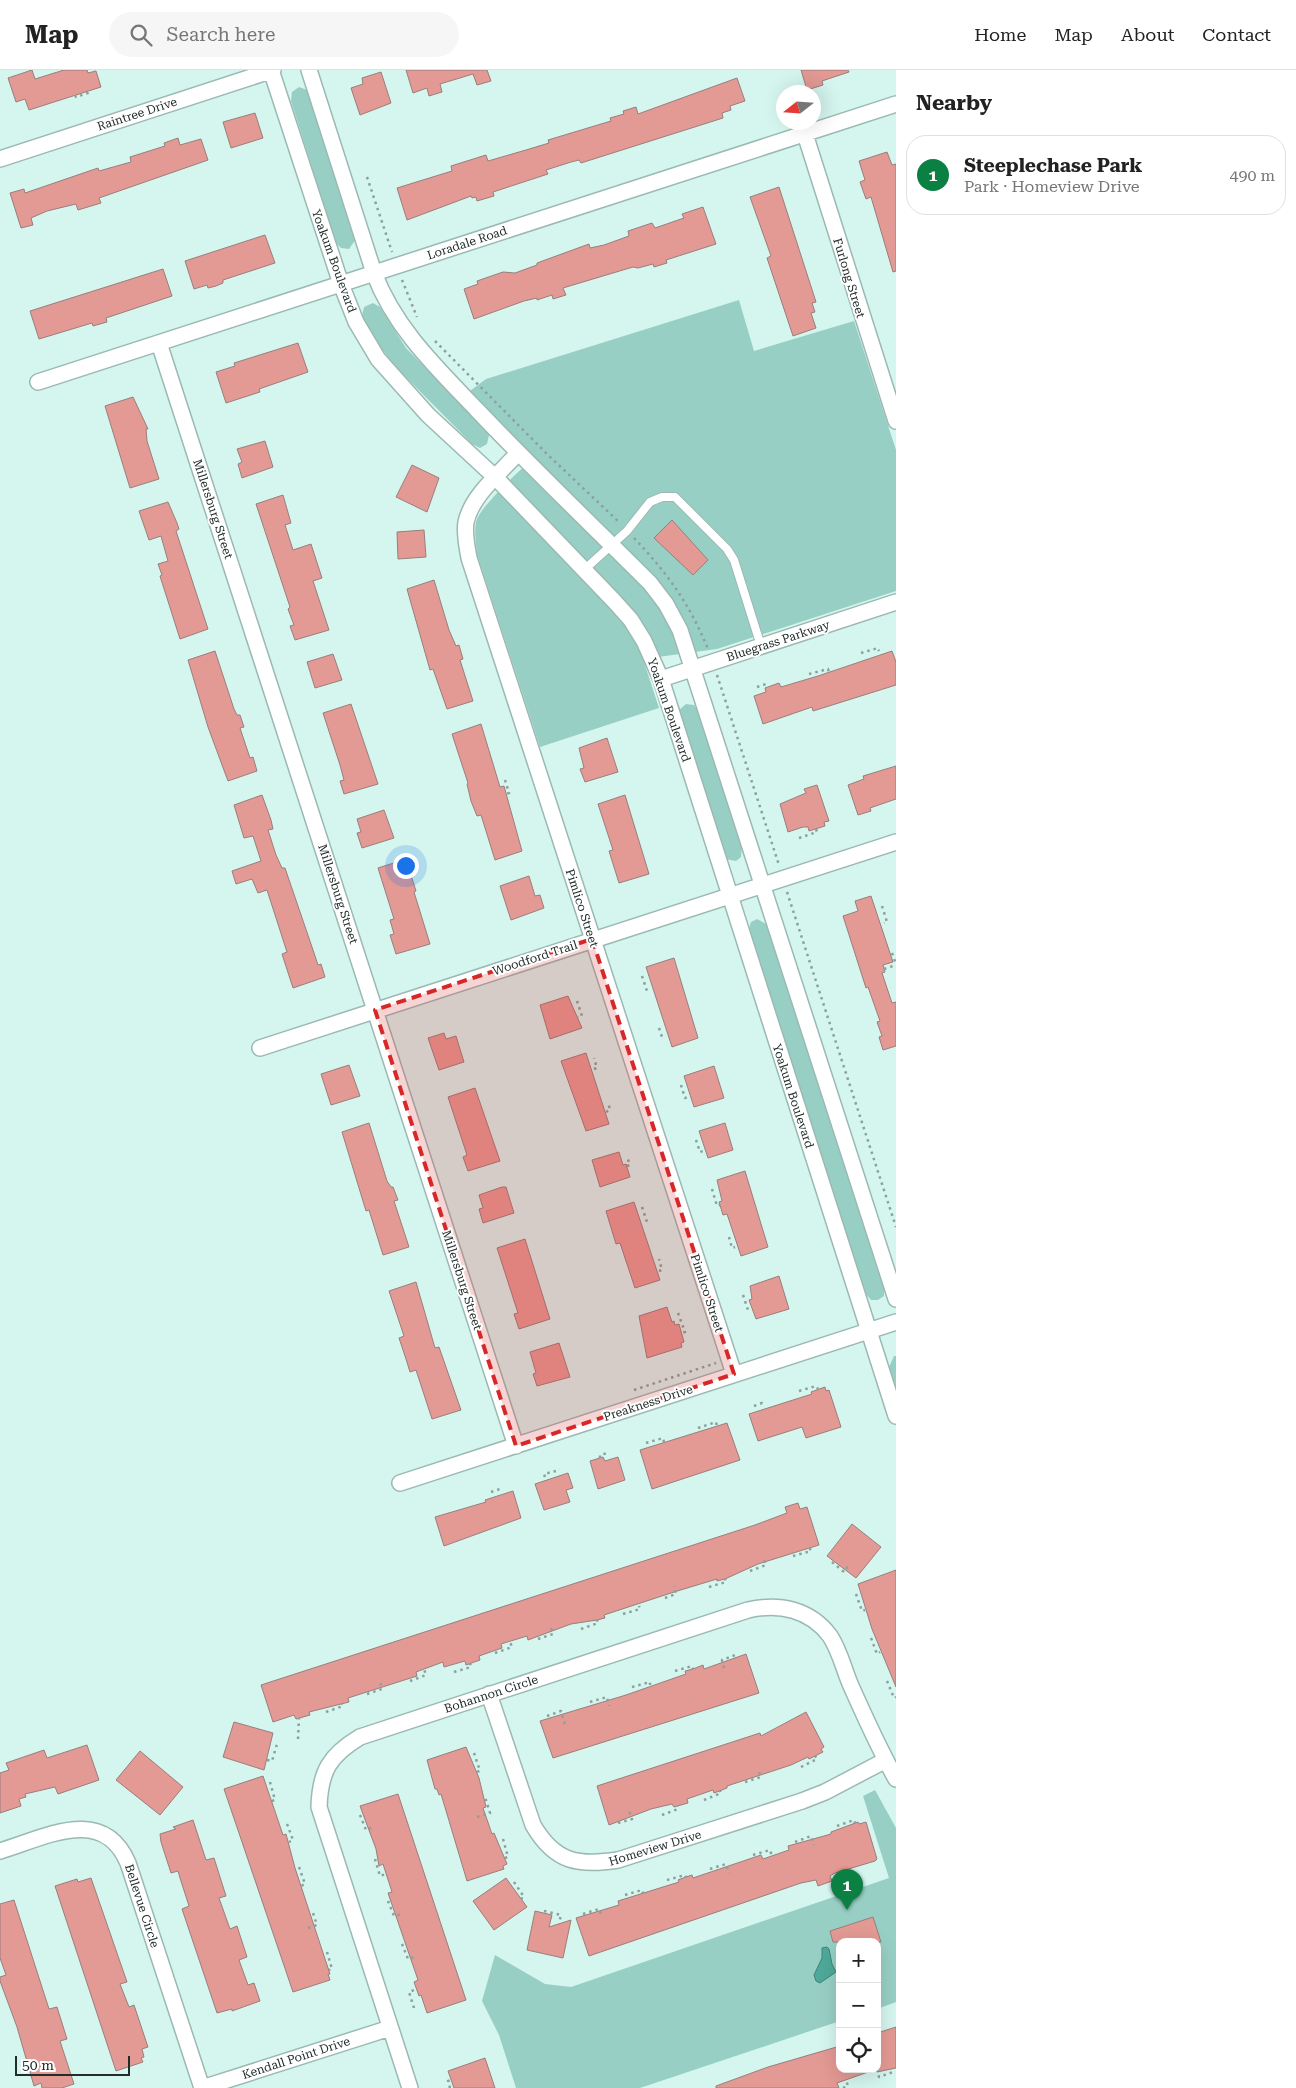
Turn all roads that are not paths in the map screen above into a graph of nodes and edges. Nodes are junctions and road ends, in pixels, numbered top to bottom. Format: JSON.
{"nodes":[{"id":1,"x":272,"y":70,"type":"edge"},
{"id":2,"x":310,"y":70,"type":"edge"},
{"id":3,"x":896,"y":104,"type":"edge"},
{"id":4,"x":804,"y":134,"type":"junction"},
{"id":5,"x":0,"y":159,"type":"edge"},
{"id":6,"x":374,"y":273,"type":"junction"},
{"id":7,"x":341,"y":284,"type":"junction"},
{"id":8,"x":159,"y":343,"type":"junction"},
{"id":9,"x":38,"y":382,"type":"dead end"},
{"id":10,"x":896,"y":421,"type":"edge"},
{"id":11,"x":518,"y":453,"type":"junction"},
{"id":12,"x":496,"y":478,"type":"junction"},
{"id":13,"x":612,"y":545,"type":"junction"},
{"id":14,"x":585,"y":569,"type":"junction"},
{"id":15,"x":896,"y":602,"type":"edge"},
{"id":16,"x":761,"y":646,"type":"junction"},
{"id":17,"x":692,"y":669,"type":"junction"},
{"id":18,"x":661,"y":679,"type":"junction"},
{"id":19,"x":896,"y":842,"type":"edge"},
{"id":20,"x":762,"y":886,"type":"junction"},
{"id":21,"x":730,"y":896,"type":"junction"},
{"id":22,"x":592,"y":940,"type":"junction"},
{"id":23,"x":375,"y":1010,"type":"junction"},
{"id":24,"x":260,"y":1048,"type":"dead end"},
{"id":25,"x":896,"y":1299,"type":"edge"},
{"id":26,"x":896,"y":1322,"type":"edge"},
{"id":27,"x":868,"y":1332,"type":"junction"},
{"id":28,"x":734,"y":1374,"type":"junction"},
{"id":29,"x":896,"y":1416,"type":"edge"},
{"id":30,"x":516,"y":1446,"type":"junction"},
{"id":31,"x":400,"y":1484,"type":"dead end"},
{"id":32,"x":489,"y":1694,"type":"junction"},
{"id":33,"x":886,"y":1760,"type":"junction"},
{"id":34,"x":896,"y":1779,"type":"edge"},
{"id":35,"x":0,"y":1851,"type":"edge"},
{"id":36,"x":390,"y":2028,"type":"junction"},
{"id":37,"x":202,"y":2088,"type":"edge"},
{"id":38,"x":410,"y":2088,"type":"edge"}],
"edges":[{"from":1,"to":5,"type":"street","name":"Raintree Drive"},
{"from":1,"to":7,"type":"street","name":"Yoakum Boulevard"},
{"from":2,"to":6,"type":"street"},
{"from":3,"to":4,"type":"street","name":"Loradale Road"},
{"from":4,"to":6,"type":"street","name":"Loradale Road"},
{"from":4,"to":10,"type":"street","name":"Furlong Street"},
{"from":6,"to":7,"type":"street","name":"Loradale Road"},
{"from":6,"to":11,"type":"street"},
{"from":7,"to":8,"type":"street","name":"Loradale Road"},
{"from":7,"to":12,"type":"street","name":"Yoakum Boulevard"},
{"from":8,"to":9,"type":"street","name":"Loradale Road"},
{"from":8,"to":23,"type":"street","name":"Millersburg Street"},
{"from":11,"to":12,"type":"street","name":"Pimlico Street"},
{"from":11,"to":13,"type":"street"},
{"from":12,"to":14,"type":"street","name":"Yoakum Boulevard"},
{"from":12,"to":22,"type":"street","name":"Pimlico Street"},
{"from":13,"to":14,"type":"lane"},
{"from":13,"to":16,"type":"lane"},
{"from":13,"to":17,"type":"street"},
{"from":14,"to":18,"type":"street","name":"Yoakum Boulevard"},
{"from":15,"to":16,"type":"street","name":"Bluegrass Parkway"},
{"from":16,"to":17,"type":"street","name":"Bluegrass Parkway"},
{"from":17,"to":18,"type":"street","name":"Bluegrass Parkway"},
{"from":17,"to":20,"type":"street"},
{"from":18,"to":21,"type":"street","name":"Yoakum Boulevard"},
{"from":19,"to":20,"type":"street","name":"Woodford Trail"},
{"from":20,"to":21,"type":"street","name":"Woodford Trail"},
{"from":20,"to":25,"type":"street"},
{"from":21,"to":22,"type":"street","name":"Woodford Trail"},
{"from":21,"to":27,"type":"street","name":"Yoakum Boulevard"},
{"from":22,"to":23,"type":"street","name":"Woodford Trail"},
{"from":22,"to":28,"type":"street","name":"Pimlico Street"},
{"from":23,"to":24,"type":"street","name":"Woodford Trail"},
{"from":23,"to":30,"type":"street","name":"Millersburg Street"},
{"from":26,"to":27,"type":"street","name":"Preakness Drive"},
{"from":27,"to":28,"type":"street","name":"Preakness Drive"},
{"from":27,"to":29,"type":"street","name":"Yoakum Boulevard"},
{"from":28,"to":30,"type":"street","name":"Preakness Drive"},
{"from":30,"to":31,"type":"street","name":"Preakness Drive"},
{"from":32,"to":33,"type":"street","name":"Bohannon Circle"},
{"from":32,"to":33,"type":"street","name":"Homeview Drive"},
{"from":32,"to":36,"type":"street","name":"Bohannon Circle"},
{"from":33,"to":34,"type":"street","name":"Bohannon Circle"},
{"from":35,"to":37,"type":"street","name":"Bellevue Circle"},
{"from":36,"to":37,"type":"street","name":"Kendall Point Drive"},
{"from":36,"to":38,"type":"street","name":"Bohannon Circle"}]}
